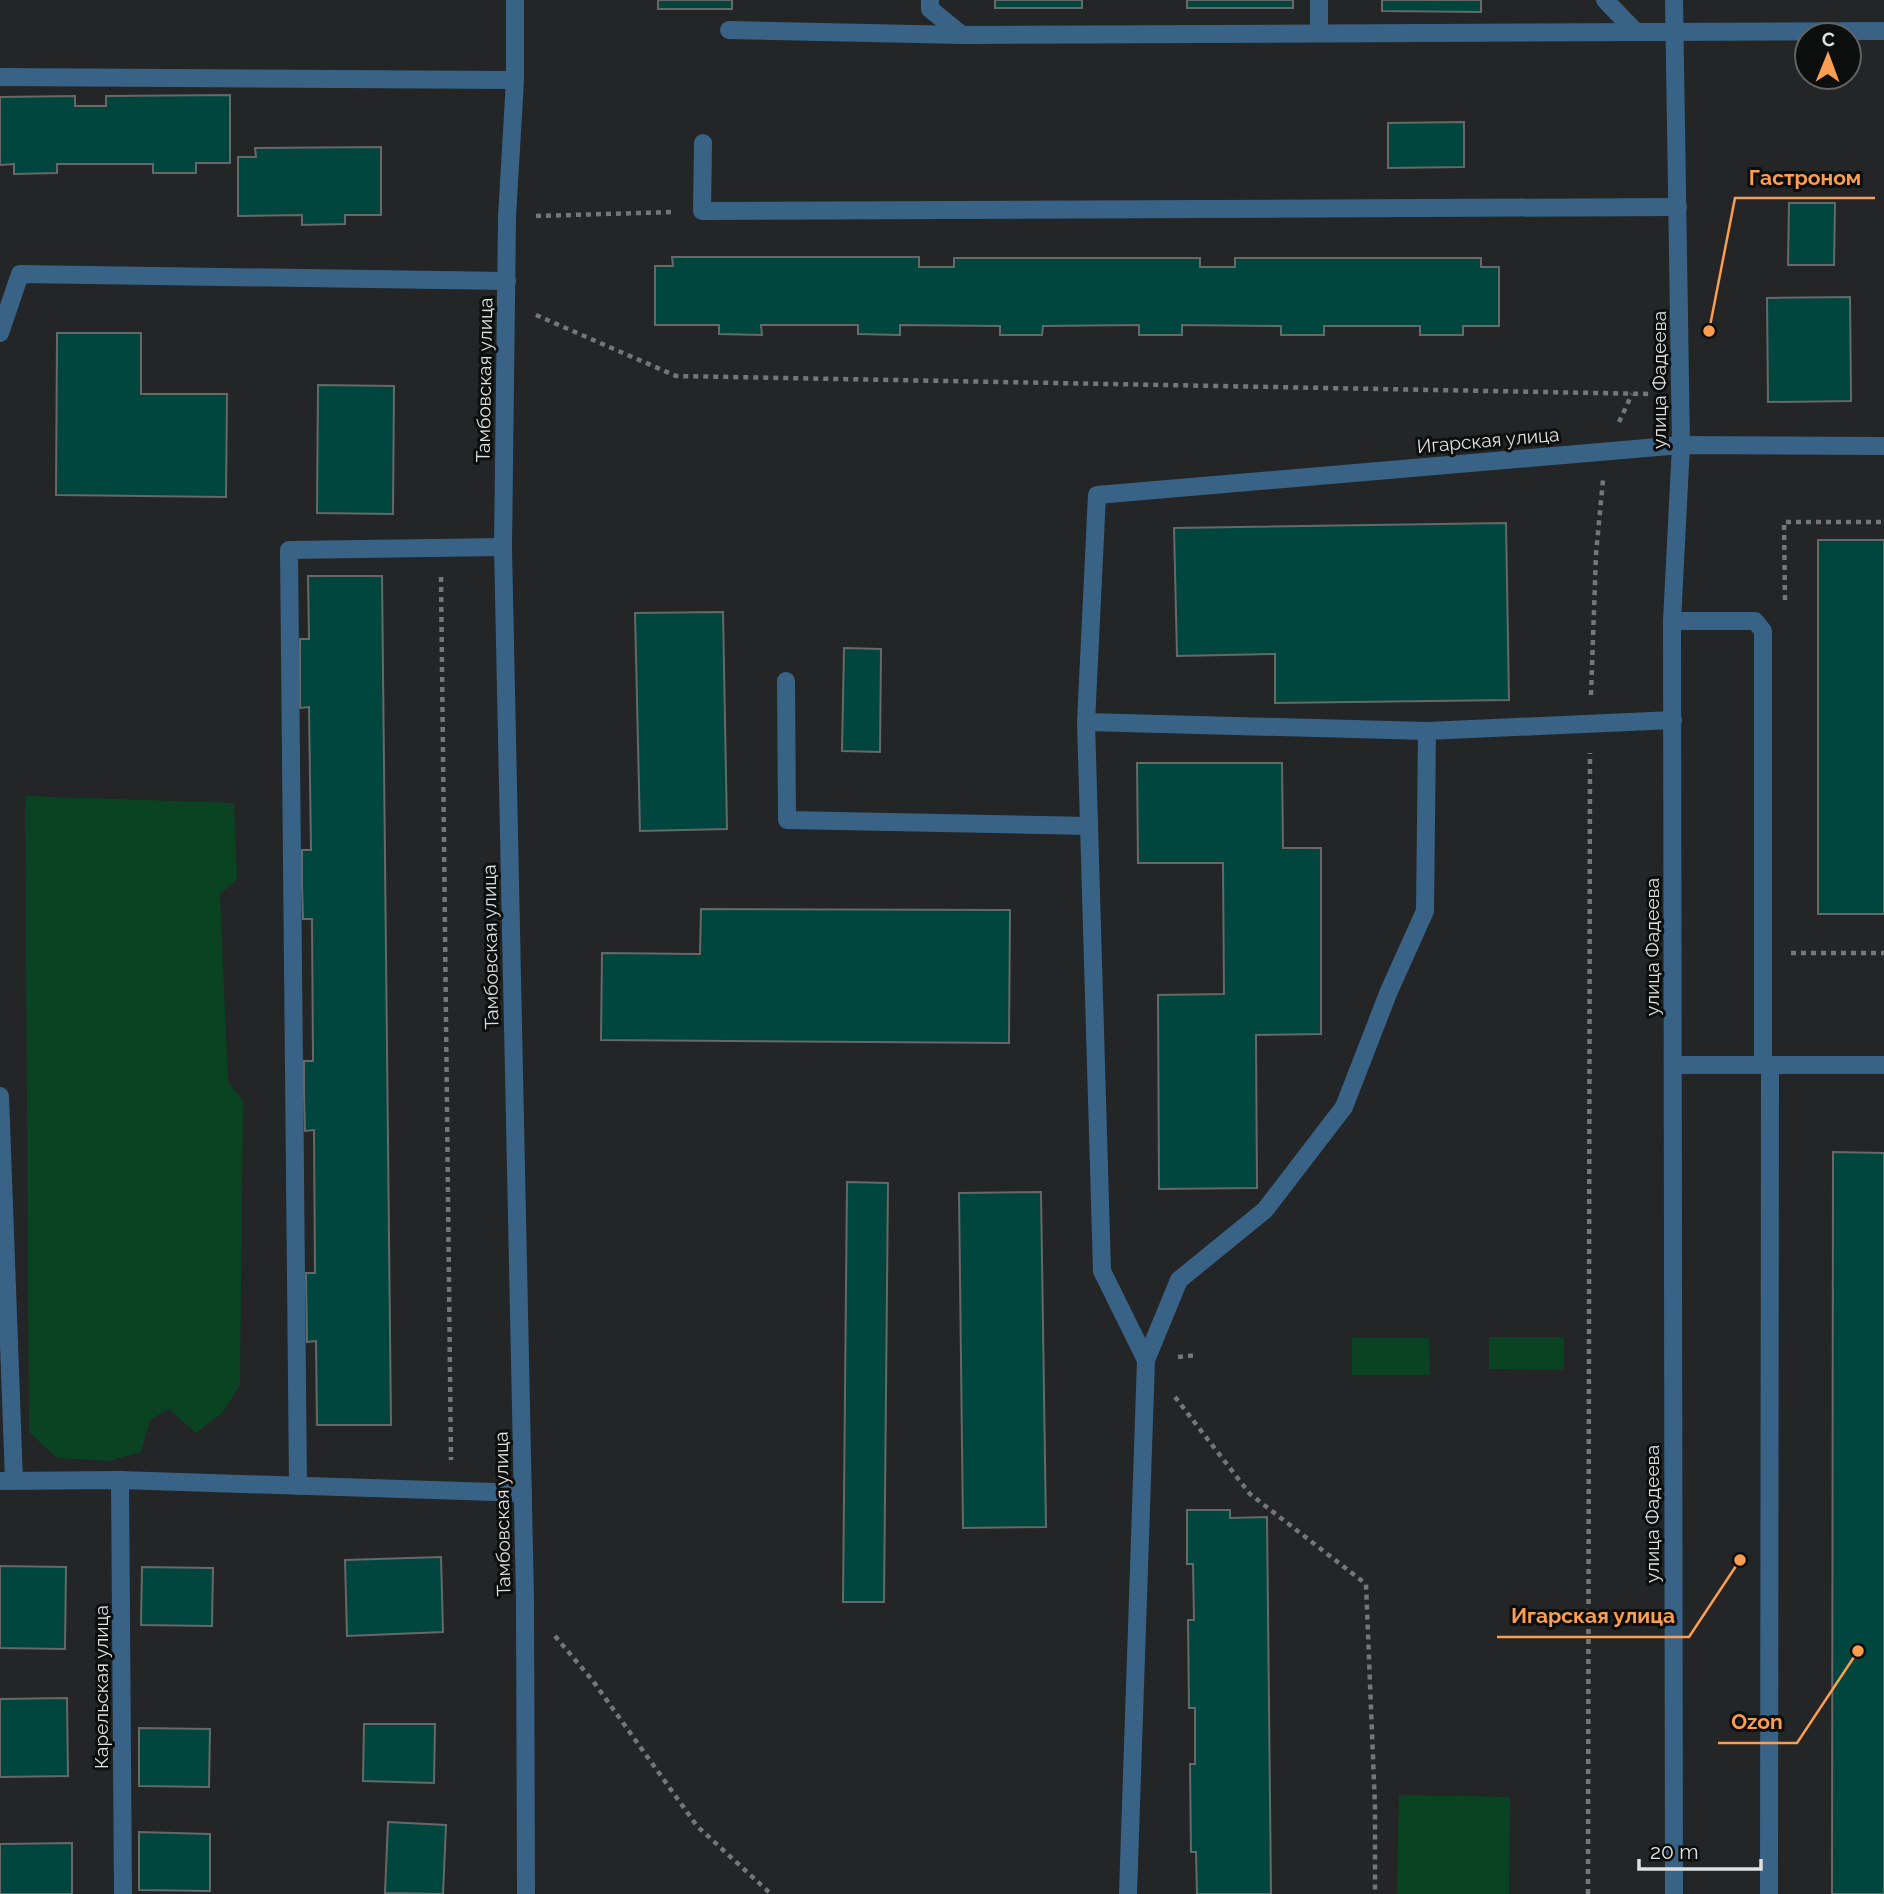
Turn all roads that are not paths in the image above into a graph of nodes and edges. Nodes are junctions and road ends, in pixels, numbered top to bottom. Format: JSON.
{"nodes":[{"id":1,"x":515,"y":0,"type":"edge"},
{"id":2,"x":930,"y":0,"type":"edge"},
{"id":3,"x":1319,"y":0,"type":"edge"},
{"id":4,"x":1605,"y":0,"type":"edge"},
{"id":5,"x":1674,"y":0,"type":"edge"},
{"id":6,"x":729,"y":30,"type":"dead end"},
{"id":7,"x":1634,"y":30,"type":"junction"},
{"id":8,"x":1675,"y":30,"type":"junction"},
{"id":9,"x":1884,"y":31,"type":"edge"},
{"id":10,"x":1319,"y":33,"type":"junction"},
{"id":11,"x":962,"y":35,"type":"junction"},
{"id":12,"x":0,"y":76,"type":"edge"},
{"id":13,"x":515,"y":80,"type":"junction"},
{"id":14,"x":703,"y":144,"type":"dead end"},
{"id":15,"x":1678,"y":207,"type":"junction"},
{"id":16,"x":507,"y":281,"type":"junction"},
{"id":17,"x":0,"y":333,"type":"edge"},
{"id":18,"x":1681,"y":444,"type":"junction"},
{"id":19,"x":1884,"y":446,"type":"edge"},
{"id":20,"x":503,"y":547,"type":"junction"},
{"id":21,"x":1672,"y":621,"type":"junction"},
{"id":22,"x":786,"y":681,"type":"dead end"},
{"id":23,"x":1673,"y":720,"type":"junction"},
{"id":24,"x":1086,"y":722,"type":"junction"},
{"id":25,"x":1427,"y":731,"type":"junction"},
{"id":26,"x":1088,"y":826,"type":"junction"},
{"id":27,"x":1673,"y":1065,"type":"junction"},
{"id":28,"x":1766,"y":1065,"type":"junction"},
{"id":29,"x":1884,"y":1065,"type":"edge"},
{"id":30,"x":0,"y":1096,"type":"edge"},
{"id":31,"x":1146,"y":1360,"type":"junction"},
{"id":32,"x":120,"y":1480,"type":"junction"},
{"id":33,"x":7,"y":1481,"type":"edge"},
{"id":34,"x":298,"y":1486,"type":"junction"},
{"id":35,"x":523,"y":1493,"type":"junction"},
{"id":36,"x":123,"y":1894,"type":"edge"},
{"id":37,"x":526,"y":1894,"type":"edge"},
{"id":38,"x":1128,"y":1894,"type":"edge"},
{"id":39,"x":1674,"y":1894,"type":"edge"},
{"id":40,"x":1769,"y":1894,"type":"edge"}],
"edges":[{"from":1,"to":13,"type":"street","name":"Тамбовская улица"},
{"from":2,"to":11,"type":"street"},
{"from":3,"to":10,"type":"street"},
{"from":4,"to":7,"type":"street"},
{"from":5,"to":8,"type":"street","name":"улица Фадеева"},
{"from":6,"to":11,"type":"street"},
{"from":7,"to":8,"type":"street"},
{"from":7,"to":10,"type":"street"},
{"from":8,"to":9,"type":"street"},
{"from":8,"to":15,"type":"street","name":"улица Фадеева"},
{"from":10,"to":11,"type":"street"},
{"from":12,"to":13,"type":"street"},
{"from":13,"to":16,"type":"street","name":"Тамбовская улица"},
{"from":14,"to":15,"type":"street"},
{"from":15,"to":18,"type":"street","name":"улица Фадеева"},
{"from":16,"to":17,"type":"street"},
{"from":16,"to":20,"type":"street","name":"Тамбовская улица"},
{"from":18,"to":19,"type":"street","name":"Игарская улица"},
{"from":18,"to":21,"type":"street","name":"улица Фадеева"},
{"from":18,"to":24,"type":"street","name":"Игарская улица"},
{"from":20,"to":34,"type":"street"},
{"from":20,"to":35,"type":"street","name":"Тамбовская улица"},
{"from":21,"to":23,"type":"street","name":"улица Фадеева"},
{"from":21,"to":28,"type":"street"},
{"from":22,"to":26,"type":"street"},
{"from":23,"to":25,"type":"street"},
{"from":23,"to":27,"type":"street","name":"улица Фадеева"},
{"from":24,"to":25,"type":"street"},
{"from":24,"to":26,"type":"street"},
{"from":25,"to":31,"type":"street"},
{"from":26,"to":31,"type":"street"},
{"from":27,"to":28,"type":"street"},
{"from":27,"to":39,"type":"street","name":"улица Фадеева"},
{"from":28,"to":29,"type":"street"},
{"from":28,"to":40,"type":"street"},
{"from":30,"to":33,"type":"street"},
{"from":31,"to":38,"type":"street"},
{"from":32,"to":33,"type":"street"},
{"from":32,"to":34,"type":"street"},
{"from":32,"to":36,"type":"street","name":"Карельская улица"},
{"from":34,"to":35,"type":"street"},
{"from":35,"to":37,"type":"street","name":"Тамбовская улица"}]}
